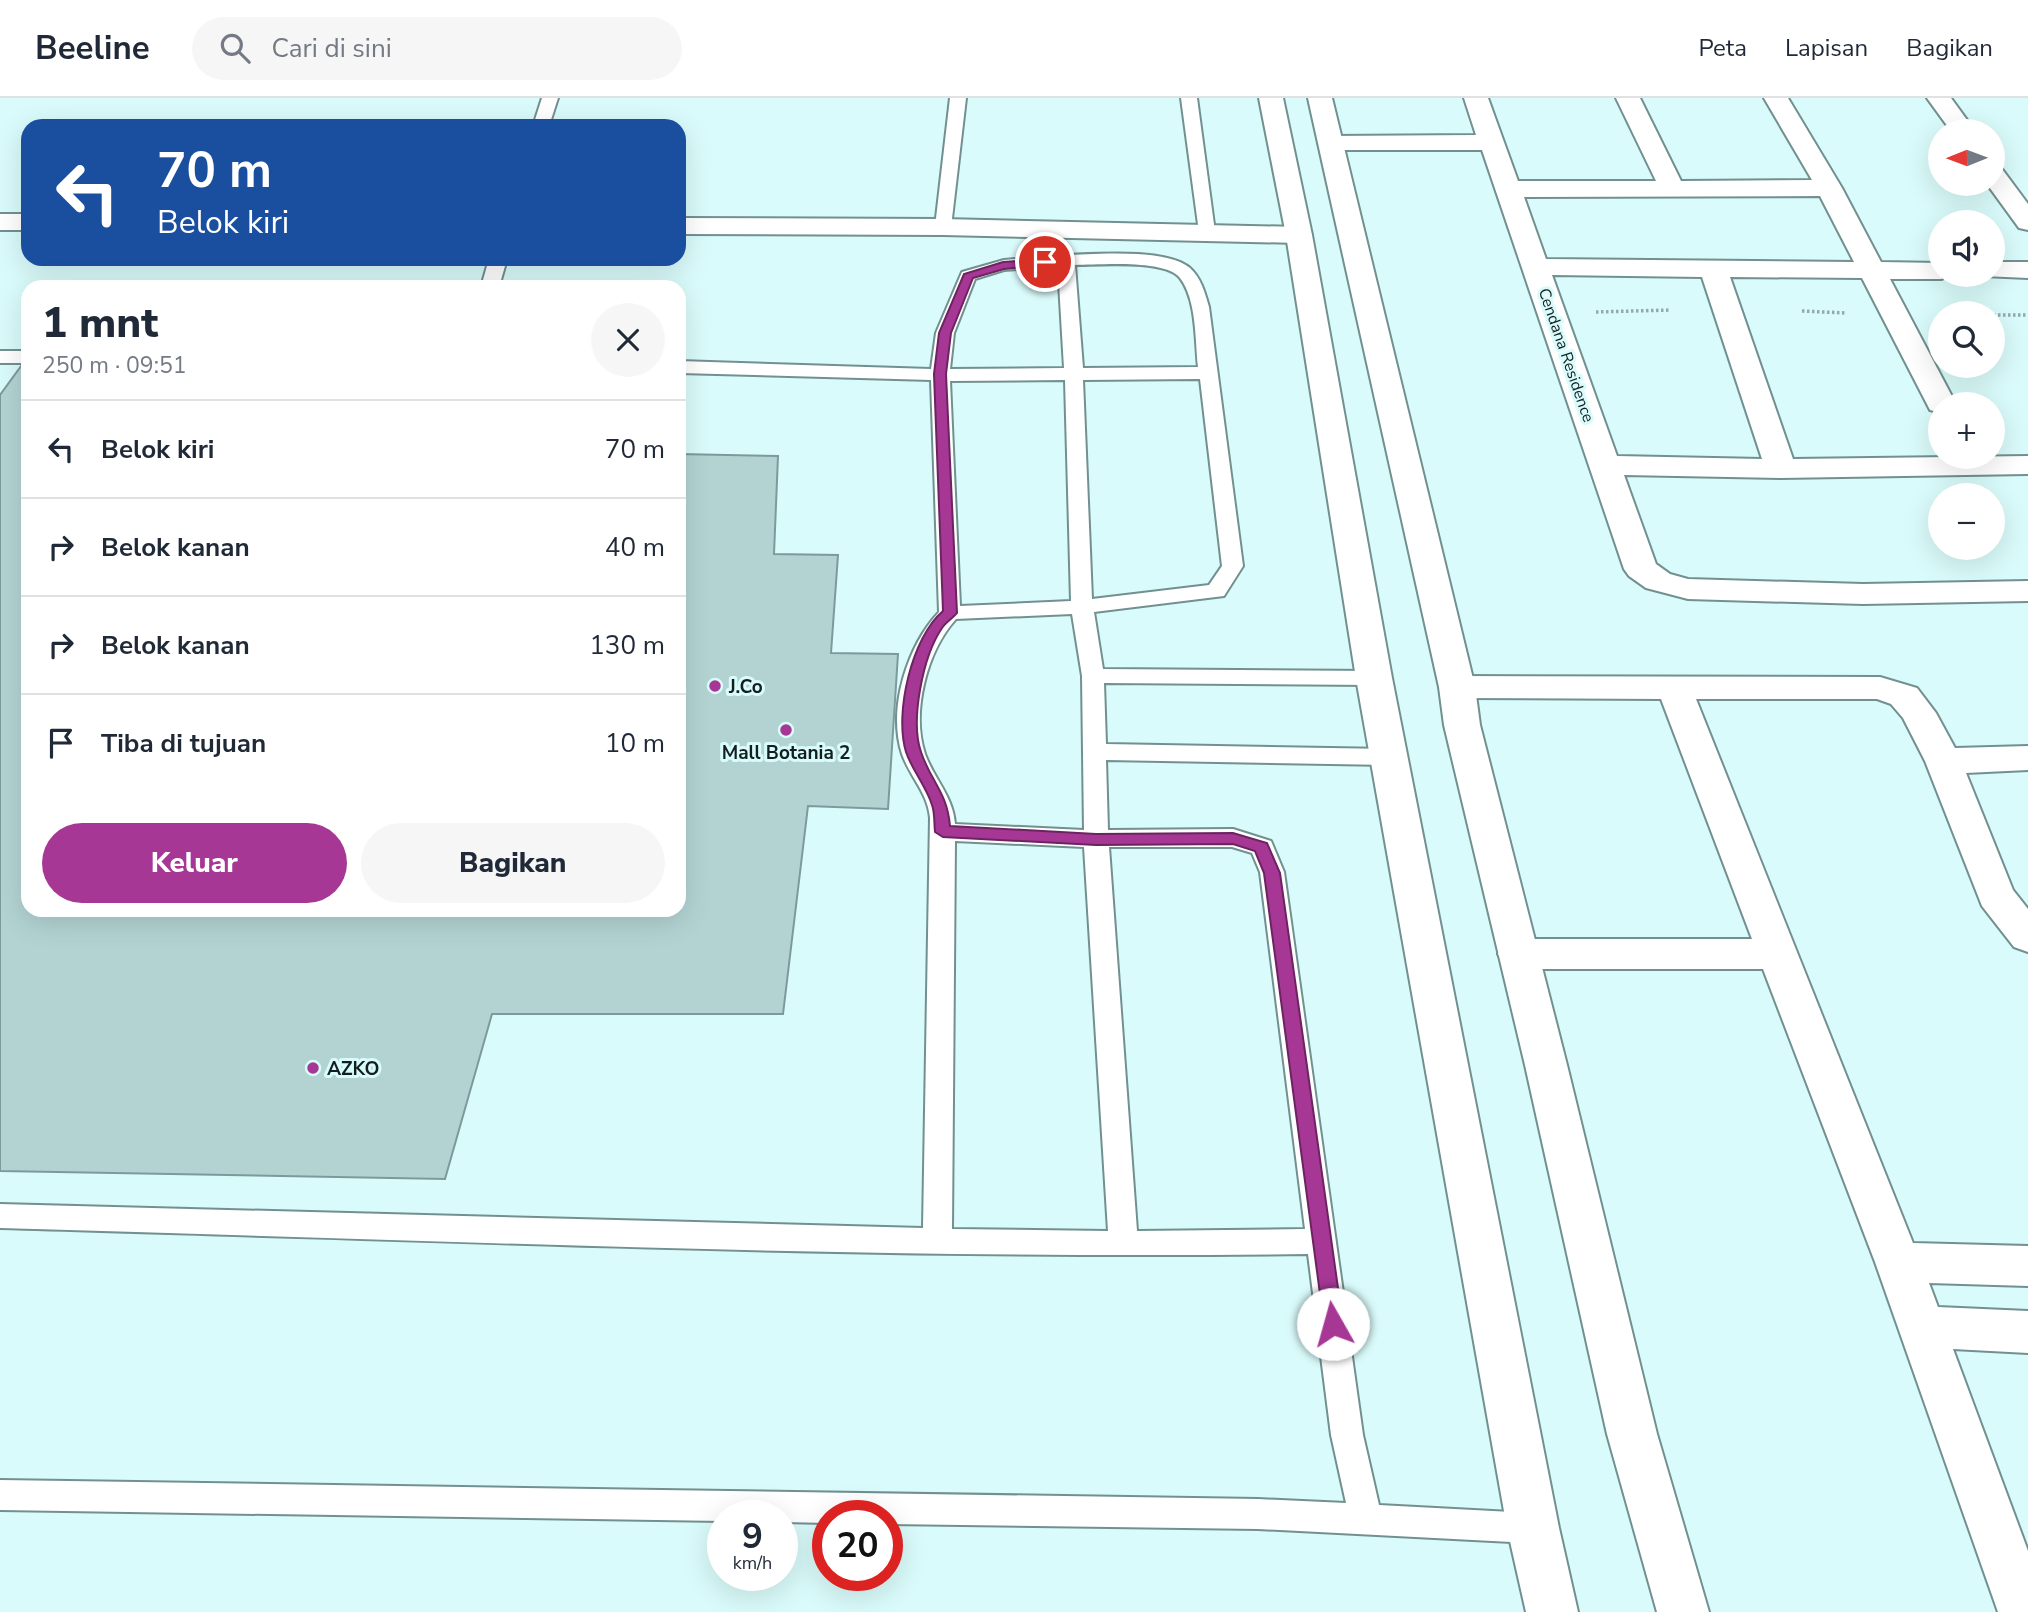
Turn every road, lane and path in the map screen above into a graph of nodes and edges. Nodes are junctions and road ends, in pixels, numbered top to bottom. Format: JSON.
{"nodes":[{"id":1,"x":550,"y":98,"type":"edge"},
{"id":2,"x":958,"y":98,"type":"edge"},
{"id":3,"x":1189,"y":98,"type":"edge"},
{"id":4,"x":1271,"y":98,"type":"edge"},
{"id":5,"x":1320,"y":98,"type":"edge"},
{"id":6,"x":1476,"y":98,"type":"edge"},
{"id":7,"x":1628,"y":98,"type":"edge"},
{"id":8,"x":1776,"y":98,"type":"edge"},
{"id":9,"x":1939,"y":98,"type":"edge"},
{"id":10,"x":543,"y":119,"type":"edge"},
{"id":11,"x":1954,"y":119,"type":"edge"},
{"id":12,"x":1490,"y":142,"type":"junction"},
{"id":13,"x":1329,"y":144,"type":"junction"},
{"id":14,"x":2006,"y":186,"type":"edge"},
{"id":15,"x":1672,"y":188,"type":"junction"},
{"id":16,"x":1829,"y":188,"type":"junction"},
{"id":17,"x":1509,"y":189,"type":"junction"},
{"id":18,"x":2020,"y":199,"type":"edge"},
{"id":19,"x":0,"y":222,"type":"edge"},
{"id":20,"x":21,"y":222,"type":"edge"},
{"id":21,"x":2028,"y":222,"type":"edge"},
{"id":22,"x":686,"y":226,"type":"edge"},
{"id":23,"x":943,"y":227,"type":"junction"},
{"id":24,"x":1207,"y":232,"type":"junction"},
{"id":25,"x":1300,"y":235,"type":"junction"},
{"id":26,"x":1066,"y":261,"type":"junction"},
{"id":27,"x":1536,"y":267,"type":"junction"},
{"id":28,"x":1713,"y":268,"type":"junction"},
{"id":29,"x":2028,"y":270,"type":"edge"},
{"id":30,"x":1871,"y":271,"type":"junction"},
{"id":31,"x":1928,"y":271,"type":"edge"},
{"id":32,"x":2005,"y":271,"type":"edge"},
{"id":33,"x":2005,"y":315,"type":"edge"},
{"id":34,"x":2028,"y":315,"type":"edge"},
{"id":35,"x":0,"y":357,"type":"edge"},
{"id":36,"x":21,"y":357,"type":"edge"},
{"id":37,"x":686,"y":367,"type":"edge"},
{"id":38,"x":1074,"y":373,"type":"junction"},
{"id":39,"x":1208,"y":373,"type":"junction"},
{"id":40,"x":940,"y":374,"type":"junction"},
{"id":41,"x":1935,"y":392,"type":"edge"},
{"id":42,"x":1928,"y":463,"type":"edge"},
{"id":43,"x":2005,"y":463,"type":"edge"},
{"id":44,"x":1606,"y":465,"type":"junction"},
{"id":45,"x":2028,"y":465,"type":"edge"},
{"id":46,"x":1781,"y":469,"type":"junction"},
{"id":47,"x":2028,"y":591,"type":"edge"},
{"id":48,"x":1082,"y":607,"type":"junction"},
{"id":49,"x":950,"y":613,"type":"junction"},
{"id":50,"x":1093,"y":676,"type":"junction"},
{"id":51,"x":1374,"y":678,"type":"junction"},
{"id":52,"x":1457,"y":687,"type":"junction"},
{"id":53,"x":1674,"y":688,"type":"junction"},
{"id":54,"x":1094,"y":752,"type":"junction"},
{"id":55,"x":1389,"y":757,"type":"junction"},
{"id":56,"x":2028,"y":758,"type":"edge"},
{"id":57,"x":1944,"y":761,"type":"junction"},
{"id":58,"x":943,"y":832,"type":"junction"},
{"id":59,"x":1096,"y":839,"type":"junction"},
{"id":60,"x":2028,"y":937,"type":"edge"},
{"id":61,"x":1518,"y":954,"type":"junction"},
{"id":62,"x":1778,"y":954,"type":"junction"},
{"id":63,"x":0,"y":1216,"type":"edge"},
{"id":64,"x":937,"y":1241,"type":"junction"},
{"id":65,"x":1323,"y":1241,"type":"junction"},
{"id":66,"x":1123,"y":1244,"type":"junction"},
{"id":67,"x":1898,"y":1262,"type":"junction"},
{"id":68,"x":2028,"y":1266,"type":"edge"},
{"id":69,"x":1921,"y":1327,"type":"junction"},
{"id":70,"x":2028,"y":1332,"type":"edge"},
{"id":71,"x":0,"y":1494,"type":"edge"},
{"id":72,"x":1366,"y":1519,"type":"junction"},
{"id":73,"x":1533,"y":1528,"type":"junction"},
{"id":74,"x":1552,"y":1612,"type":"edge"},
{"id":75,"x":1683,"y":1612,"type":"edge"},
{"id":76,"x":2024,"y":1612,"type":"edge"}],
"edges":[{"from":1,"to":10,"type":"lane"},
{"from":2,"to":23,"type":"lane"},
{"from":3,"to":24,"type":"lane"},
{"from":4,"to":25,"type":"street"},
{"from":5,"to":13,"type":"street"},
{"from":6,"to":12,"type":"street","name":"Cendana Residence"},
{"from":7,"to":15,"type":"street"},
{"from":8,"to":16,"type":"street"},
{"from":9,"to":11,"type":"street"},
{"from":12,"to":13,"type":"street"},
{"from":12,"to":17,"type":"street","name":"Cendana Residence"},
{"from":13,"to":52,"type":"street"},
{"from":14,"to":18,"type":"street"},
{"from":15,"to":16,"type":"street"},
{"from":15,"to":17,"type":"street"},
{"from":16,"to":30,"type":"street"},
{"from":17,"to":27,"type":"street","name":"Cendana Residence"},
{"from":18,"to":21,"type":"street"},
{"from":19,"to":20,"type":"street"},
{"from":22,"to":23,"type":"street"},
{"from":23,"to":24,"type":"street"},
{"from":24,"to":25,"type":"street"},
{"from":25,"to":51,"type":"street"},
{"from":26,"to":38,"type":"lane"},
{"from":26,"to":39,"type":"lane"},
{"from":26,"to":40,"type":"lane"},
{"from":27,"to":28,"type":"street"},
{"from":27,"to":44,"type":"street","name":"Cendana Residence"},
{"from":28,"to":30,"type":"street"},
{"from":28,"to":46,"type":"street"},
{"from":29,"to":32,"type":"street"},
{"from":30,"to":31,"type":"street"},
{"from":30,"to":41,"type":"street"},
{"from":33,"to":34,"type":"path"},
{"from":35,"to":36,"type":"lane"},
{"from":37,"to":40,"type":"lane"},
{"from":38,"to":39,"type":"lane"},
{"from":38,"to":40,"type":"lane"},
{"from":38,"to":48,"type":"lane"},
{"from":39,"to":48,"type":"lane"},
{"from":40,"to":49,"type":"lane"},
{"from":42,"to":46,"type":"street"},
{"from":43,"to":45,"type":"street"},
{"from":44,"to":46,"type":"street"},
{"from":44,"to":47,"type":"street","name":"Cendana Residence"},
{"from":48,"to":49,"type":"lane"},
{"from":48,"to":50,"type":"lane"},
{"from":49,"to":58,"type":"lane"},
{"from":50,"to":51,"type":"lane"},
{"from":50,"to":54,"type":"lane"},
{"from":51,"to":55,"type":"street"},
{"from":52,"to":53,"type":"street"},
{"from":52,"to":61,"type":"street"},
{"from":53,"to":57,"type":"street"},
{"from":53,"to":62,"type":"street"},
{"from":54,"to":55,"type":"lane"},
{"from":54,"to":59,"type":"lane"},
{"from":55,"to":73,"type":"street"},
{"from":56,"to":57,"type":"street"},
{"from":57,"to":60,"type":"street"},
{"from":58,"to":59,"type":"lane"},
{"from":58,"to":64,"type":"lane"},
{"from":59,"to":65,"type":"lane"},
{"from":59,"to":66,"type":"lane"},
{"from":61,"to":62,"type":"street"},
{"from":61,"to":75,"type":"street"},
{"from":62,"to":67,"type":"street"},
{"from":63,"to":64,"type":"lane"},
{"from":64,"to":66,"type":"lane"},
{"from":65,"to":66,"type":"lane"},
{"from":65,"to":72,"type":"lane"},
{"from":67,"to":68,"type":"street"},
{"from":67,"to":69,"type":"street"},
{"from":69,"to":70,"type":"street"},
{"from":69,"to":76,"type":"street"},
{"from":71,"to":72,"type":"lane"},
{"from":72,"to":73,"type":"lane"},
{"from":73,"to":74,"type":"street"}]}
